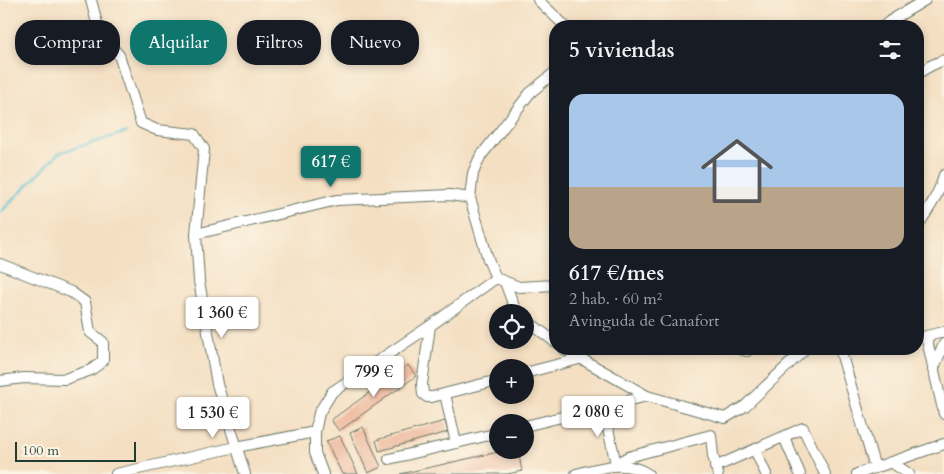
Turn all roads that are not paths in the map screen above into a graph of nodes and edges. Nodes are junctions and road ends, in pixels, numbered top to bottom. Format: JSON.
{"nodes":[{"id":1,"x":91,"y":0,"type":"edge"},
{"id":2,"x":538,"y":0,"type":"edge"},
{"id":3,"x":925,"y":0,"type":"edge"},
{"id":4,"x":559,"y":20,"type":"edge"},
{"id":5,"x":892,"y":20,"type":"edge"},
{"id":6,"x":944,"y":60,"type":"edge"},
{"id":7,"x":924,"y":69,"type":"edge"},
{"id":8,"x":549,"y":77,"type":"edge"},
{"id":9,"x":944,"y":175,"type":"edge"},
{"id":10,"x":943,"y":185,"type":"edge"},
{"id":11,"x":470,"y":198,"type":"junction"},
{"id":12,"x":924,"y":217,"type":"edge"},
{"id":13,"x":196,"y":234,"type":"junction"},
{"id":14,"x":0,"y":264,"type":"edge"},
{"id":15,"x":500,"y":280,"type":"junction"},
{"id":16,"x":549,"y":285,"type":"edge"},
{"id":17,"x":512,"y":304,"type":"edge"},
{"id":18,"x":430,"y":326,"type":"junction"},
{"id":19,"x":534,"y":327,"type":"edge"},
{"id":20,"x":944,"y":332,"type":"edge"},
{"id":21,"x":549,"y":338,"type":"edge"},
{"id":22,"x":944,"y":344,"type":"edge"},
{"id":23,"x":573,"y":355,"type":"edge"},
{"id":24,"x":799,"y":355,"type":"edge"},
{"id":25,"x":841,"y":355,"type":"edge"},
{"id":26,"x":579,"y":359,"type":"junction"},
{"id":27,"x":933,"y":370,"type":"junction"},
{"id":28,"x":534,"y":371,"type":"edge"},
{"id":29,"x":0,"y":380,"type":"edge"},
{"id":30,"x":489,"y":382,"type":"edge"},
{"id":31,"x":445,"y":394,"type":"junction"},
{"id":32,"x":647,"y":396,"type":"junction"},
{"id":33,"x":603,"y":407,"type":"junction"},
{"id":34,"x":944,"y":414,"type":"edge"},
{"id":35,"x":534,"y":424,"type":"edge"},
{"id":36,"x":315,"y":432,"type":"junction"},
{"id":37,"x":489,"y":435,"type":"edge"},
{"id":38,"x":784,"y":437,"type":"junction"},
{"id":39,"x":456,"y":443,"type":"junction"},
{"id":40,"x":944,"y":444,"type":"edge"},
{"id":41,"x":236,"y":447,"type":"junction"},
{"id":42,"x":755,"y":450,"type":"junction"},
{"id":43,"x":389,"y":459,"type":"dead end"},
{"id":44,"x":891,"y":462,"type":"junction"},
{"id":45,"x":616,"y":464,"type":"junction"},
{"id":46,"x":716,"y":471,"type":"edge"},
{"id":47,"x":866,"y":472,"type":"edge"},
{"id":48,"x":116,"y":474,"type":"edge"},
{"id":49,"x":245,"y":474,"type":"edge"},
{"id":50,"x":323,"y":474,"type":"edge"},
{"id":51,"x":576,"y":474,"type":"edge"},
{"id":52,"x":648,"y":474,"type":"edge"},
{"id":53,"x":766,"y":474,"type":"edge"},
{"id":54,"x":800,"y":474,"type":"edge"},
{"id":55,"x":825,"y":474,"type":"edge"},
{"id":56,"x":909,"y":474,"type":"edge"}],
"edges":[{"from":1,"to":13,"type":"street"},
{"from":2,"to":4,"type":"street"},
{"from":3,"to":5,"type":"street"},
{"from":6,"to":7,"type":"street"},
{"from":8,"to":11,"type":"street"},
{"from":9,"to":10,"type":"street"},
{"from":10,"to":12,"type":"street"},
{"from":11,"to":13,"type":"street"},
{"from":11,"to":15,"type":"street"},
{"from":13,"to":41,"type":"street"},
{"from":14,"to":29,"type":"street"},
{"from":15,"to":16,"type":"street"},
{"from":15,"to":17,"type":"street"},
{"from":15,"to":18,"type":"street"},
{"from":18,"to":31,"type":"street"},
{"from":18,"to":36,"type":"street"},
{"from":19,"to":21,"type":"street"},
{"from":20,"to":27,"type":"street"},
{"from":22,"to":27,"type":"street"},
{"from":23,"to":26,"type":"street"},
{"from":24,"to":32,"type":"street"},
{"from":25,"to":47,"type":"street"},
{"from":26,"to":28,"type":"street"},
{"from":26,"to":32,"type":"street"},
{"from":27,"to":34,"type":"street"},
{"from":30,"to":31,"type":"street"},
{"from":31,"to":39,"type":"street"},
{"from":32,"to":33,"type":"street"},
{"from":33,"to":35,"type":"street"},
{"from":33,"to":45,"type":"street"},
{"from":36,"to":41,"type":"street"},
{"from":36,"to":50,"type":"street"},
{"from":37,"to":39,"type":"street"},
{"from":38,"to":42,"type":"street"},
{"from":38,"to":54,"type":"street"},
{"from":38,"to":55,"type":"street"},
{"from":39,"to":43,"type":"street"},
{"from":40,"to":44,"type":"street"},
{"from":41,"to":48,"type":"street"},
{"from":41,"to":49,"type":"street"},
{"from":42,"to":46,"type":"street"},
{"from":42,"to":53,"type":"street"},
{"from":44,"to":47,"type":"street"},
{"from":44,"to":56,"type":"street"},
{"from":45,"to":46,"type":"street"},
{"from":45,"to":51,"type":"street"},
{"from":45,"to":52,"type":"street"}]}
